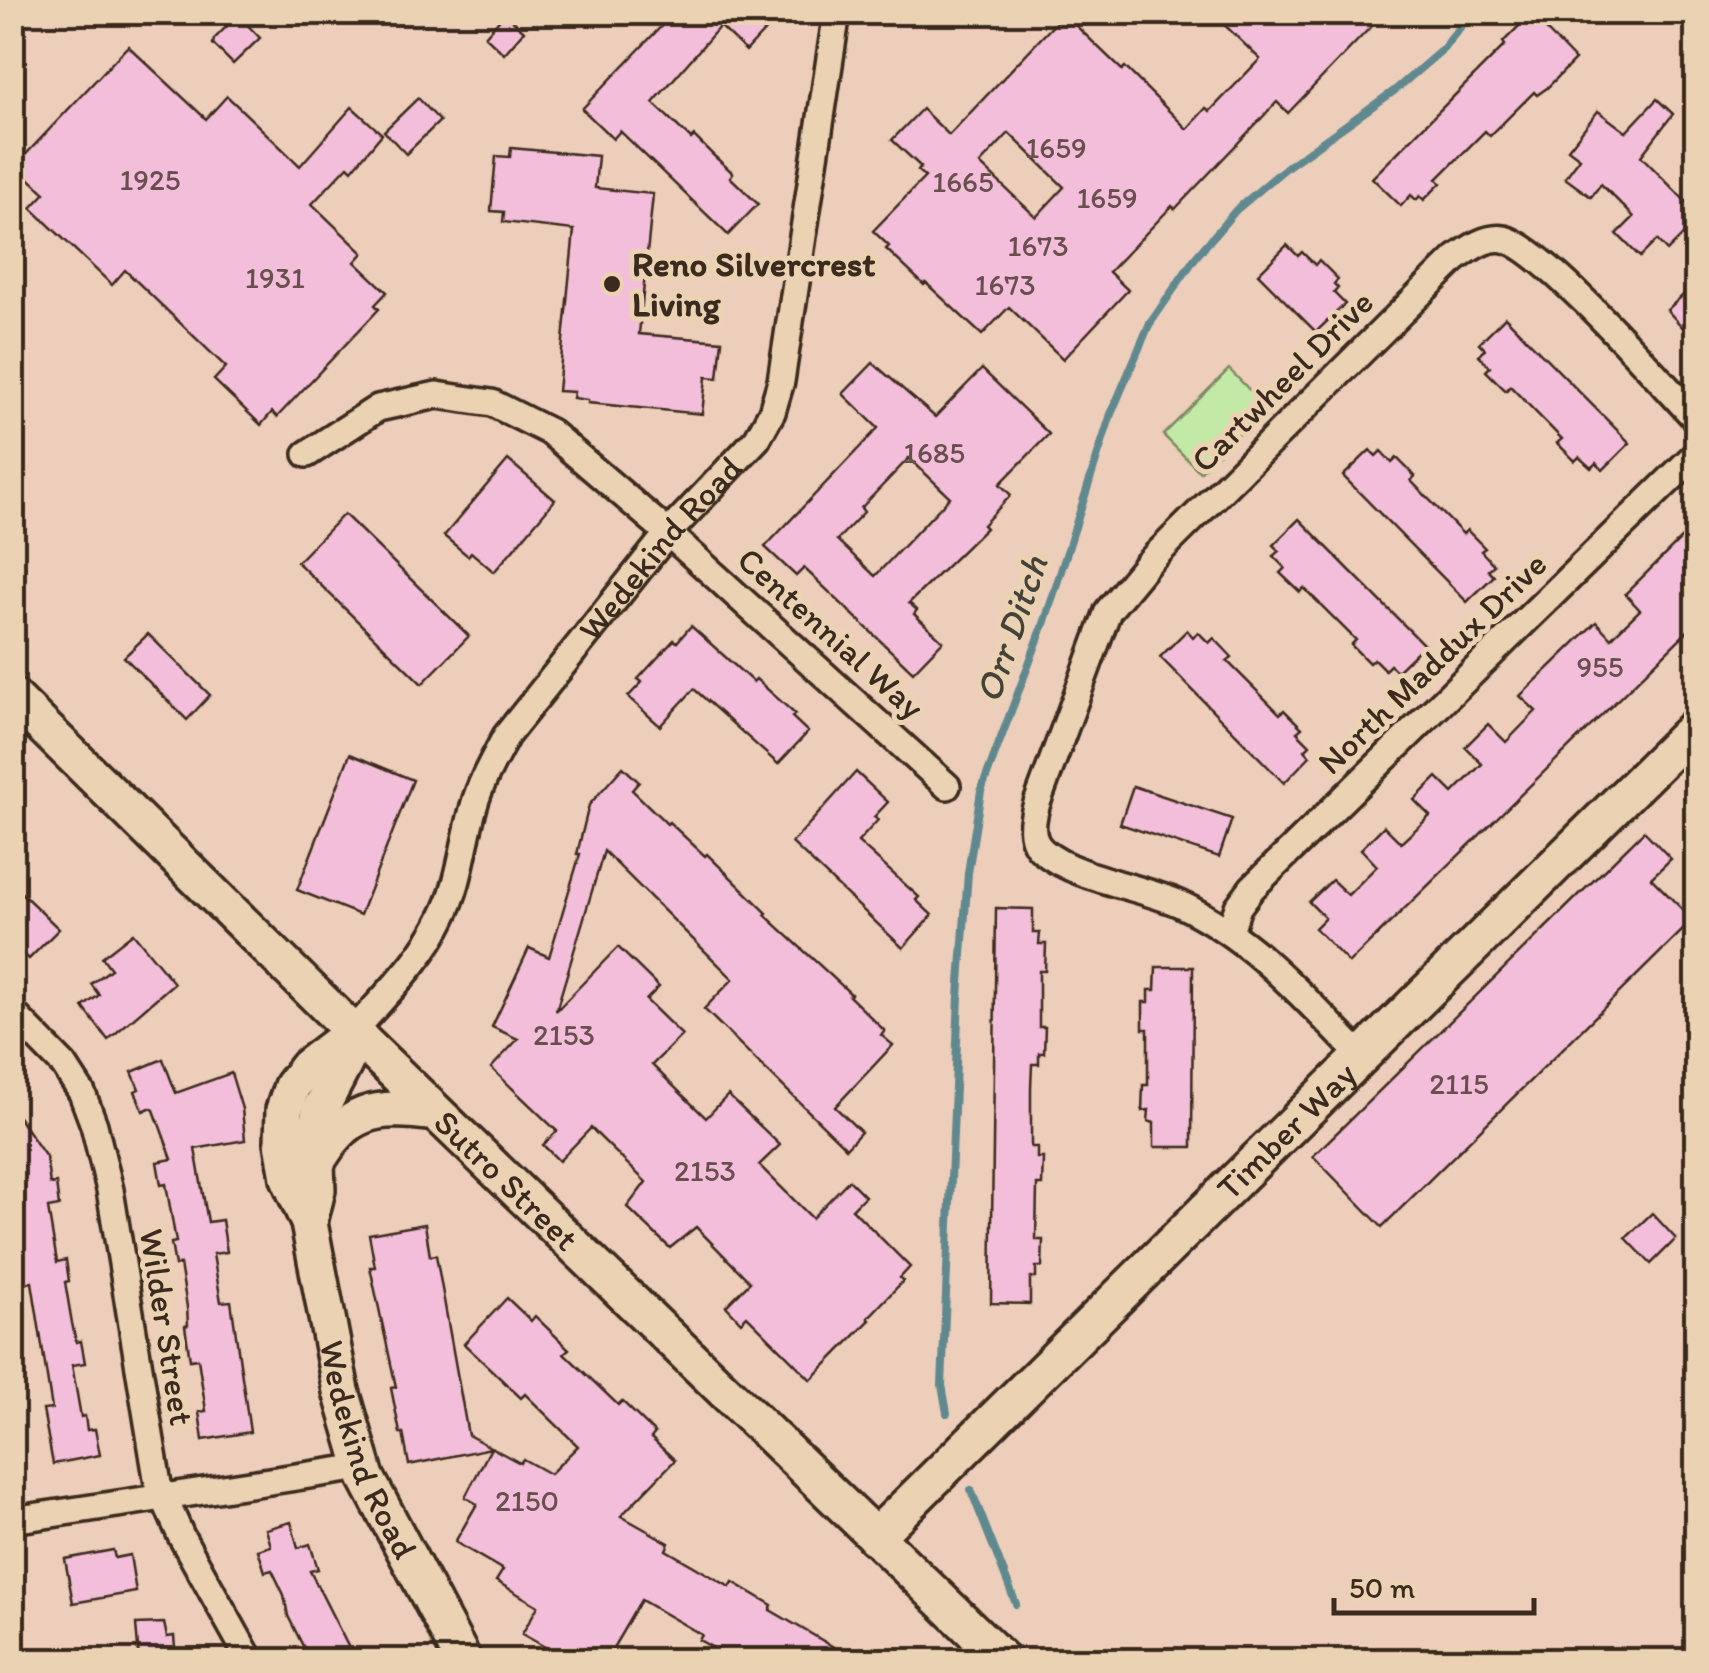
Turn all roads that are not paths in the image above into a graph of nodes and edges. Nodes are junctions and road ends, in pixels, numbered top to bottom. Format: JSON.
{"nodes":[{"id":1,"x":836,"y":12,"type":"edge"},
{"id":2,"x":1696,"y":419,"type":"edge"},
{"id":3,"x":308,"y":454,"type":"dead end"},
{"id":4,"x":1696,"y":454,"type":"edge"},
{"id":5,"x":668,"y":533,"type":"junction"},
{"id":6,"x":12,"y":696,"type":"edge"},
{"id":7,"x":1696,"y":726,"type":"edge"},
{"id":8,"x":947,"y":786,"type":"dead end"},
{"id":9,"x":1230,"y":932,"type":"junction"},
{"id":10,"x":12,"y":1012,"type":"edge"},
{"id":11,"x":353,"y":1032,"type":"junction"},
{"id":12,"x":1361,"y":1056,"type":"junction"},
{"id":13,"x":436,"y":1113,"type":"junction"},
{"id":14,"x":315,"y":1166,"type":"junction"},
{"id":15,"x":309,"y":1223,"type":"junction"},
{"id":16,"x":362,"y":1467,"type":"junction"},
{"id":17,"x":162,"y":1497,"type":"junction"},
{"id":18,"x":12,"y":1520,"type":"edge"},
{"id":19,"x":875,"y":1538,"type":"junction"},
{"id":20,"x":250,"y":1660,"type":"edge"},
{"id":21,"x":463,"y":1660,"type":"edge"},
{"id":22,"x":1003,"y":1660,"type":"edge"}],
"edges":[{"from":1,"to":5,"type":"street","name":"Wedekind Road"},
{"from":2,"to":9,"type":"street","name":"Cartwheel Drive"},
{"from":3,"to":5,"type":"street","name":"Centennial Way"},
{"from":4,"to":9,"type":"street","name":"North Maddux Drive"},
{"from":5,"to":8,"type":"street","name":"Centennial Way"},
{"from":5,"to":11,"type":"street","name":"Wedekind Road"},
{"from":6,"to":11,"type":"street","name":"Sutro Street"},
{"from":7,"to":12,"type":"street","name":"Timber Way"},
{"from":9,"to":12,"type":"street"},
{"from":10,"to":17,"type":"street","name":"Wilder Street"},
{"from":11,"to":13,"type":"street","name":"Sutro Street"},
{"from":11,"to":14,"type":"street","name":"Wedekind Road"},
{"from":11,"to":15,"type":"street","name":"Wedekind Road"},
{"from":12,"to":19,"type":"street","name":"Timber Way"},
{"from":13,"to":14,"type":"street"},
{"from":13,"to":19,"type":"street","name":"Sutro Street"},
{"from":14,"to":15,"type":"street","name":"Wedekind Road"},
{"from":15,"to":16,"type":"street","name":"Wedekind Road"},
{"from":16,"to":17,"type":"street"},
{"from":16,"to":21,"type":"street","name":"Wedekind Road"},
{"from":17,"to":18,"type":"street"},
{"from":17,"to":20,"type":"street","name":"Wilder Street"},
{"from":19,"to":22,"type":"street","name":"Sutro Street"}]}
